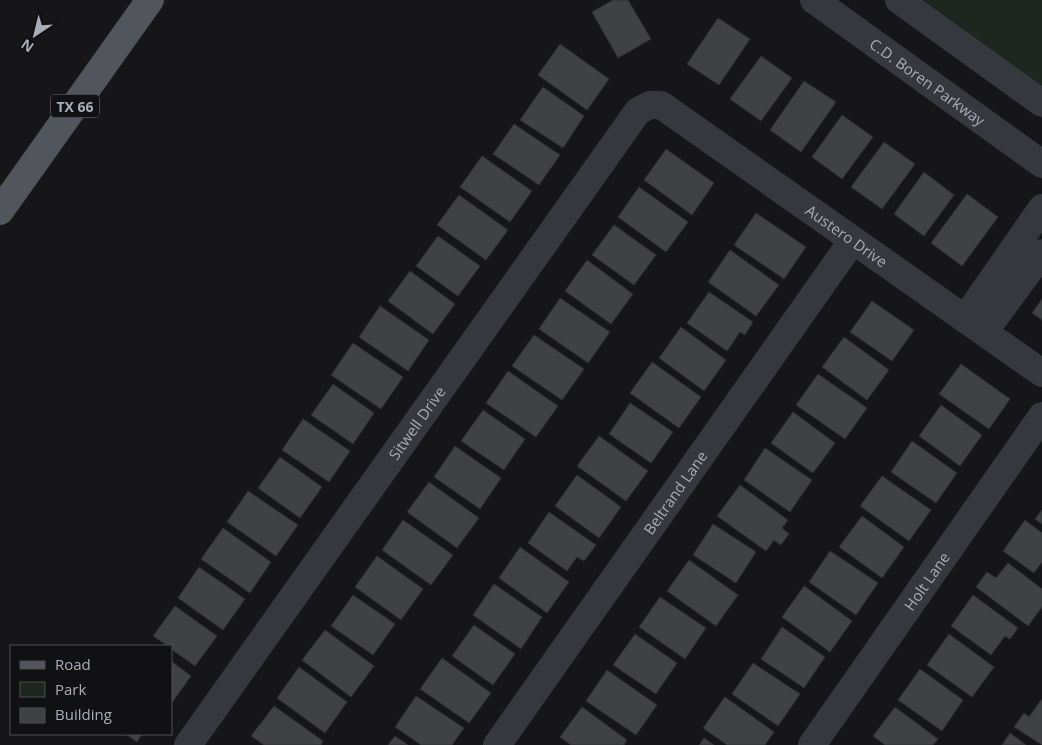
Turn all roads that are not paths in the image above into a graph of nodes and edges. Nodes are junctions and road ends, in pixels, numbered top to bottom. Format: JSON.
{"nodes":[{"id":1,"x":150,"y":0,"type":"edge"},
{"id":2,"x":814,"y":0,"type":"edge"},
{"id":3,"x":899,"y":0,"type":"edge"},
{"id":4,"x":1042,"y":103,"type":"edge"},
{"id":5,"x":650,"y":105,"type":"joint"},
{"id":6,"x":1042,"y":164,"type":"edge"},
{"id":7,"x":1042,"y":208,"type":"edge"},
{"id":8,"x":0,"y":211,"type":"edge"},
{"id":9,"x":853,"y":240,"type":"junction"},
{"id":10,"x":1042,"y":253,"type":"edge"},
{"id":11,"x":975,"y":325,"type":"junction"},
{"id":12,"x":1042,"y":373,"type":"edge"},
{"id":13,"x":1042,"y":416,"type":"edge"},
{"id":14,"x":188,"y":745,"type":"edge"},
{"id":15,"x":497,"y":745,"type":"edge"},
{"id":16,"x":812,"y":745,"type":"edge"}],
"edges":[{"from":1,"to":8,"type":"main road","number":"TX 66"},
{"from":2,"to":6,"type":"street","name":"C.D. Boren Parkway"},
{"from":3,"to":4,"type":"street"},
{"from":5,"to":9,"type":"street","name":"Austero Drive"},
{"from":5,"to":14,"type":"street","name":"Sitwell Drive"},
{"from":7,"to":11,"type":"street"},
{"from":9,"to":11,"type":"street","name":"Austero Drive"},
{"from":9,"to":15,"type":"street","name":"Beltrand Lane"},
{"from":10,"to":11,"type":"street"},
{"from":11,"to":12,"type":"street","name":"Austero Drive"},
{"from":13,"to":16,"type":"street","name":"Holt Lane"}]}
